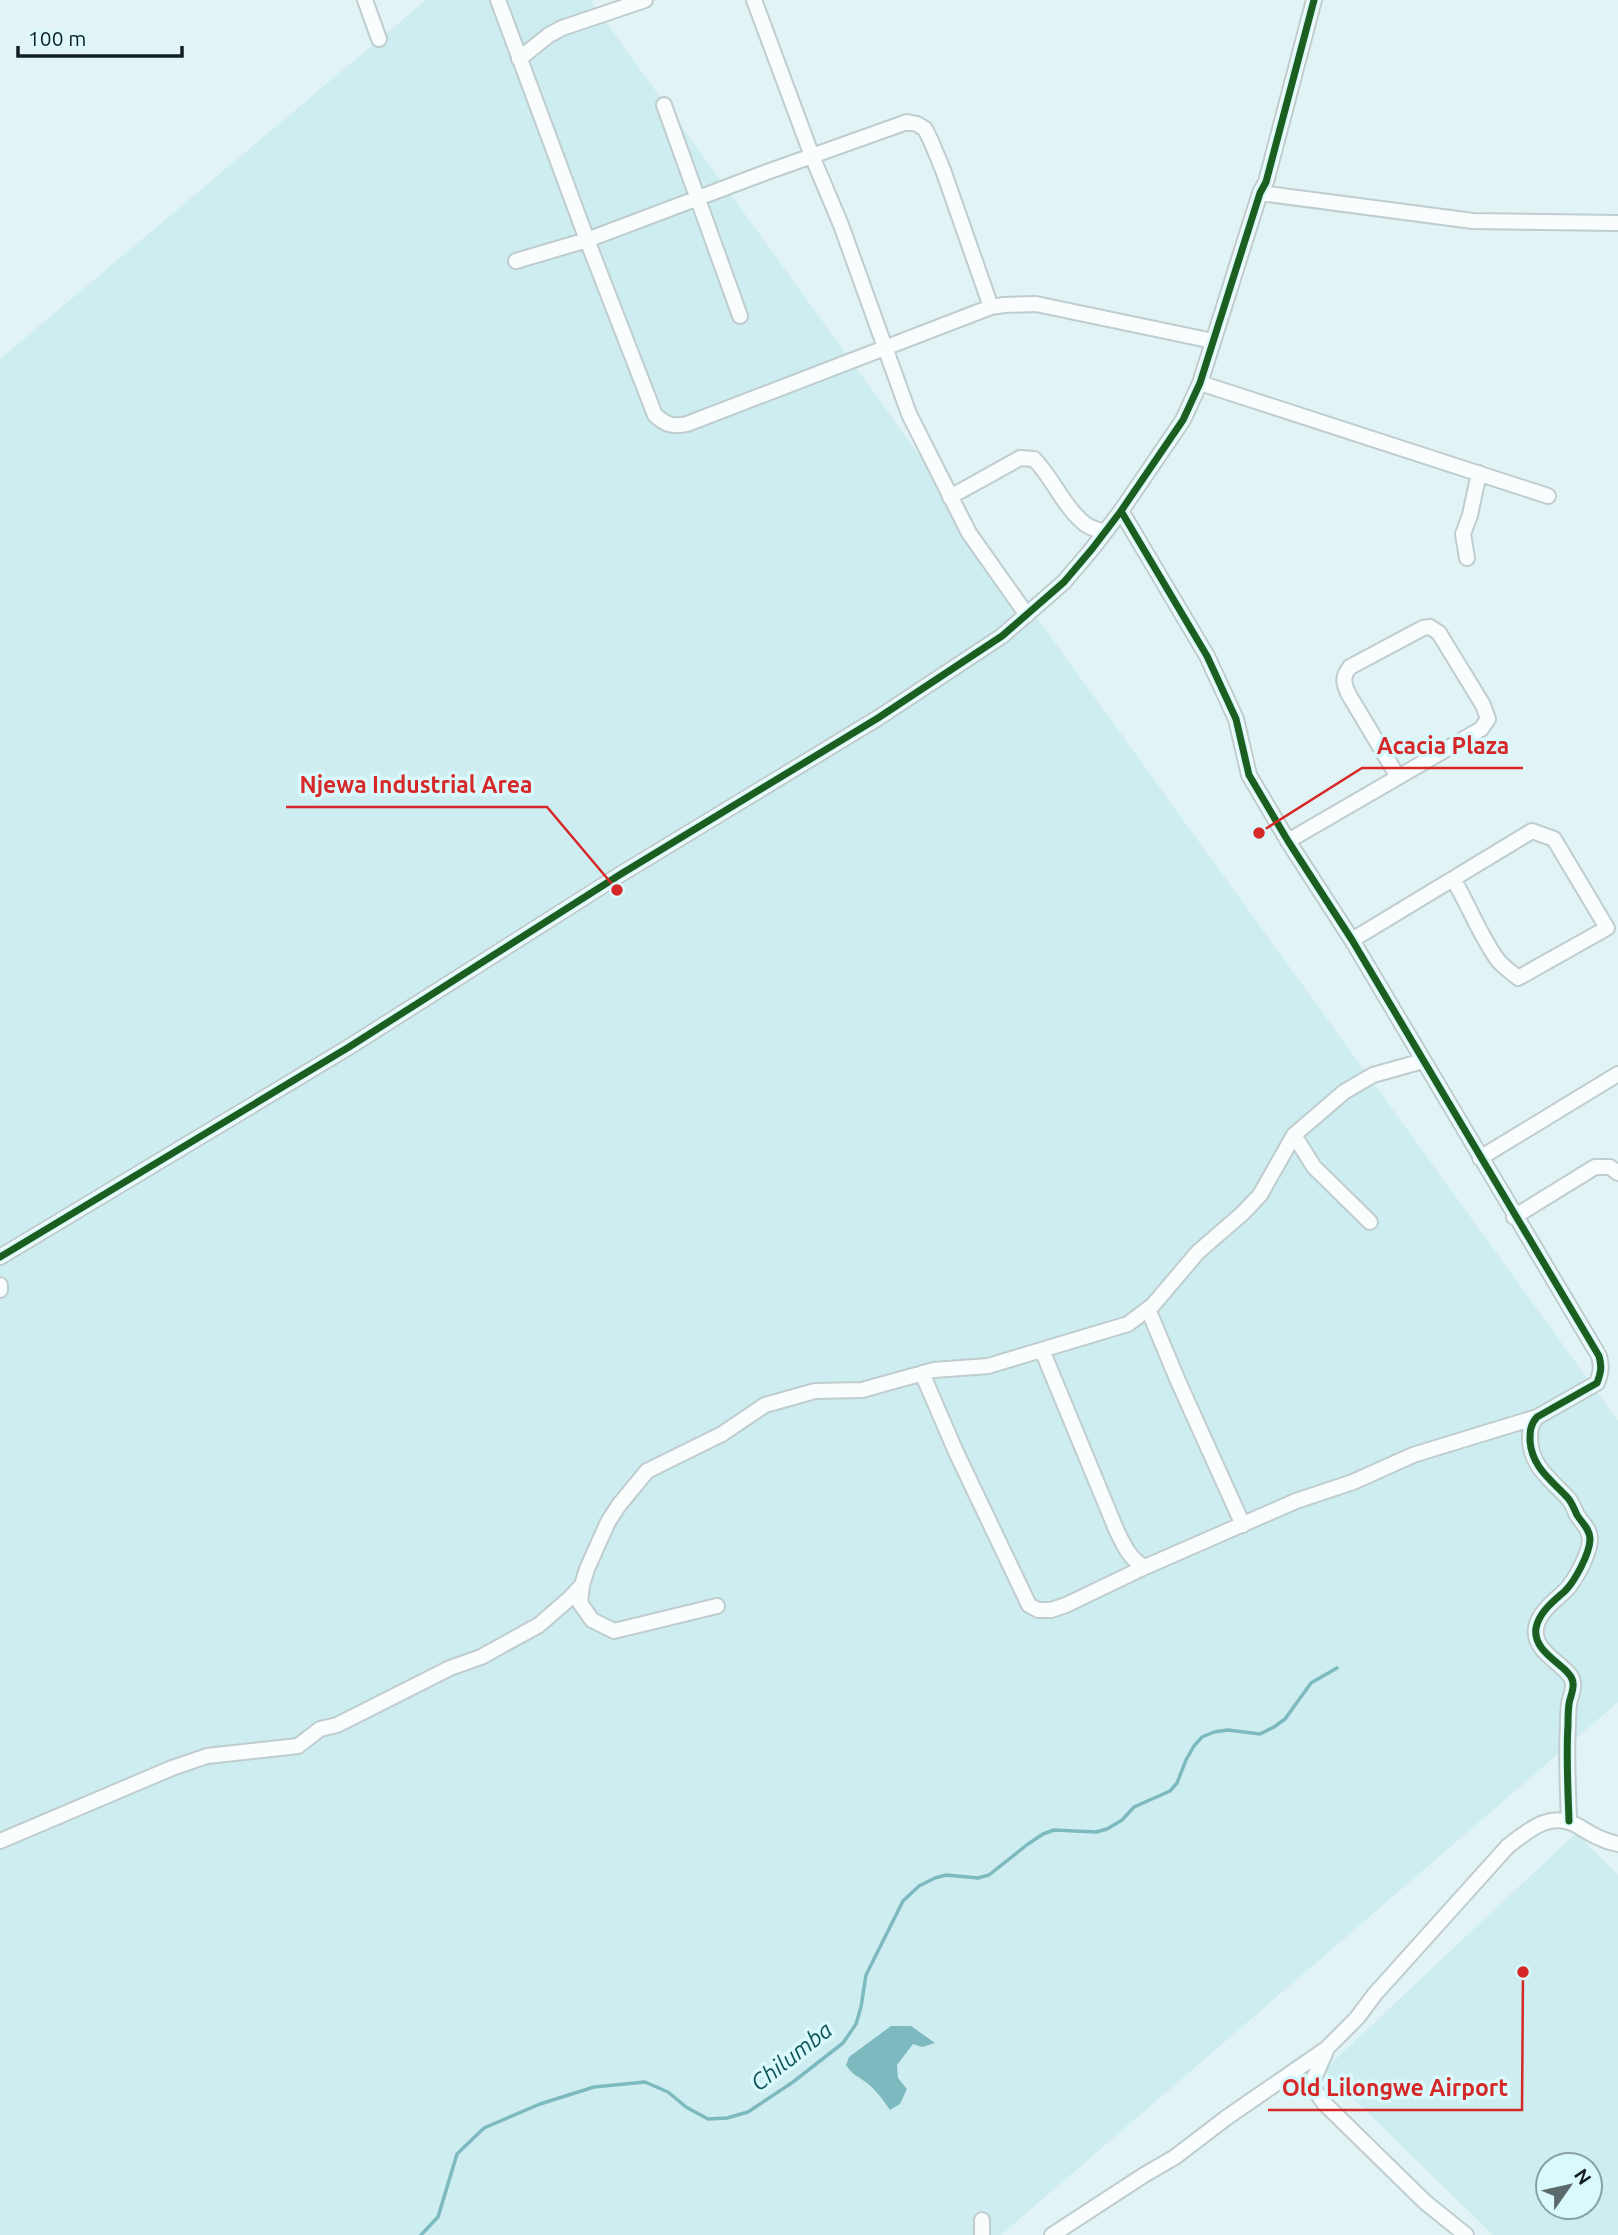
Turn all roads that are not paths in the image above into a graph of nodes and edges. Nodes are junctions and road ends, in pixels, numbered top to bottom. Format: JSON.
{"nodes":[{"id":1,"x":365,"y":0,"type":"edge"},
{"id":2,"x":498,"y":0,"type":"edge"},
{"id":3,"x":645,"y":0,"type":"edge"},
{"id":4,"x":754,"y":0,"type":"edge"},
{"id":5,"x":1314,"y":0,"type":"edge"},
{"id":6,"x":379,"y":39,"type":"dead end"},
{"id":7,"x":519,"y":59,"type":"junction"},
{"id":8,"x":664,"y":105,"type":"dead end"},
{"id":9,"x":812,"y":156,"type":"junction"},
{"id":10,"x":1261,"y":193,"type":"junction"},
{"id":11,"x":698,"y":199,"type":"junction"},
{"id":12,"x":1618,"y":223,"type":"edge"},
{"id":13,"x":587,"y":240,"type":"junction"},
{"id":14,"x":516,"y":261,"type":"dead end"},
{"id":15,"x":991,"y":307,"type":"junction"},
{"id":16,"x":740,"y":316,"type":"dead end"},
{"id":17,"x":1213,"y":341,"type":"junction"},
{"id":18,"x":884,"y":347,"type":"junction"},
{"id":19,"x":1199,"y":383,"type":"junction"},
{"id":20,"x":1479,"y":473,"type":"junction"},
{"id":21,"x":1548,"y":496,"type":"dead end"},
{"id":22,"x":950,"y":497,"type":"junction"},
{"id":23,"x":1121,"y":511,"type":"junction"},
{"id":24,"x":1105,"y":532,"type":"junction"},
{"id":25,"x":1466,"y":558,"type":"dead end"},
{"id":26,"x":1027,"y":615,"type":"junction"},
{"id":27,"x":1398,"y":777,"type":"junction"},
{"id":28,"x":1288,"y":841,"type":"junction"},
{"id":29,"x":1453,"y":879,"type":"junction"},
{"id":30,"x":1352,"y":940,"type":"junction"},
{"id":31,"x":1423,"y":1061,"type":"junction"},
{"id":32,"x":1618,"y":1074,"type":"edge"},
{"id":33,"x":1293,"y":1135,"type":"junction"},
{"id":34,"x":1480,"y":1158,"type":"junction"},
{"id":35,"x":1618,"y":1173,"type":"edge"},
{"id":36,"x":1514,"y":1217,"type":"junction"},
{"id":37,"x":1370,"y":1222,"type":"dead end"},
{"id":38,"x":0,"y":1257,"type":"edge"},
{"id":39,"x":0,"y":1285,"type":"edge"},
{"id":40,"x":0,"y":1290,"type":"edge"},
{"id":41,"x":1148,"y":1309,"type":"junction"},
{"id":42,"x":1042,"y":1350,"type":"junction"},
{"id":43,"x":922,"y":1373,"type":"junction"},
{"id":44,"x":1537,"y":1417,"type":"junction"},
{"id":45,"x":1243,"y":1525,"type":"junction"},
{"id":46,"x":1145,"y":1567,"type":"junction"},
{"id":47,"x":582,"y":1585,"type":"junction"},
{"id":48,"x":717,"y":1606,"type":"dead end"},
{"id":49,"x":1569,"y":1821,"type":"junction"},
{"id":50,"x":0,"y":1841,"type":"edge"},
{"id":51,"x":1618,"y":1844,"type":"edge"},
{"id":52,"x":1326,"y":2049,"type":"junction"},
{"id":53,"x":1052,"y":2235,"type":"edge"},
{"id":54,"x":1466,"y":2235,"type":"edge"}],
"edges":[{"from":1,"to":6,"type":"street"},
{"from":2,"to":7,"type":"street"},
{"from":3,"to":7,"type":"street"},
{"from":4,"to":9,"type":"street"},
{"from":5,"to":10,"type":"street"},
{"from":7,"to":13,"type":"street"},
{"from":8,"to":11,"type":"street"},
{"from":9,"to":11,"type":"street"},
{"from":9,"to":15,"type":"street"},
{"from":9,"to":18,"type":"street"},
{"from":10,"to":12,"type":"street"},
{"from":10,"to":17,"type":"street"},
{"from":11,"to":13,"type":"street"},
{"from":11,"to":16,"type":"street"},
{"from":13,"to":14,"type":"street"},
{"from":13,"to":18,"type":"street"},
{"from":15,"to":17,"type":"street"},
{"from":15,"to":18,"type":"street"},
{"from":17,"to":19,"type":"street"},
{"from":18,"to":22,"type":"street"},
{"from":19,"to":20,"type":"street"},
{"from":19,"to":23,"type":"street"},
{"from":20,"to":21,"type":"street"},
{"from":20,"to":25,"type":"street"},
{"from":22,"to":24,"type":"street"},
{"from":22,"to":26,"type":"street"},
{"from":23,"to":24,"type":"street"},
{"from":23,"to":28,"type":"street"},
{"from":24,"to":26,"type":"street"},
{"from":26,"to":38,"type":"street"},
{"from":27,"to":27,"type":"street"},
{"from":27,"to":28,"type":"street"},
{"from":28,"to":30,"type":"street"},
{"from":29,"to":29,"type":"street"},
{"from":29,"to":30,"type":"street"},
{"from":30,"to":31,"type":"street"},
{"from":31,"to":33,"type":"street"},
{"from":31,"to":34,"type":"street"},
{"from":32,"to":34,"type":"street"},
{"from":33,"to":37,"type":"street"},
{"from":33,"to":41,"type":"street"},
{"from":34,"to":36,"type":"street"},
{"from":35,"to":36,"type":"street"},
{"from":36,"to":44,"type":"street"},
{"from":39,"to":40,"type":"street"},
{"from":41,"to":42,"type":"street"},
{"from":41,"to":45,"type":"street"},
{"from":42,"to":43,"type":"street"},
{"from":42,"to":46,"type":"street"},
{"from":43,"to":46,"type":"street"},
{"from":43,"to":47,"type":"street"},
{"from":44,"to":45,"type":"street"},
{"from":44,"to":49,"type":"street"},
{"from":45,"to":46,"type":"street"},
{"from":47,"to":48,"type":"street"},
{"from":47,"to":50,"type":"street"},
{"from":49,"to":51,"type":"street"},
{"from":49,"to":52,"type":"street"},
{"from":52,"to":53,"type":"street"},
{"from":52,"to":54,"type":"street"}]}
